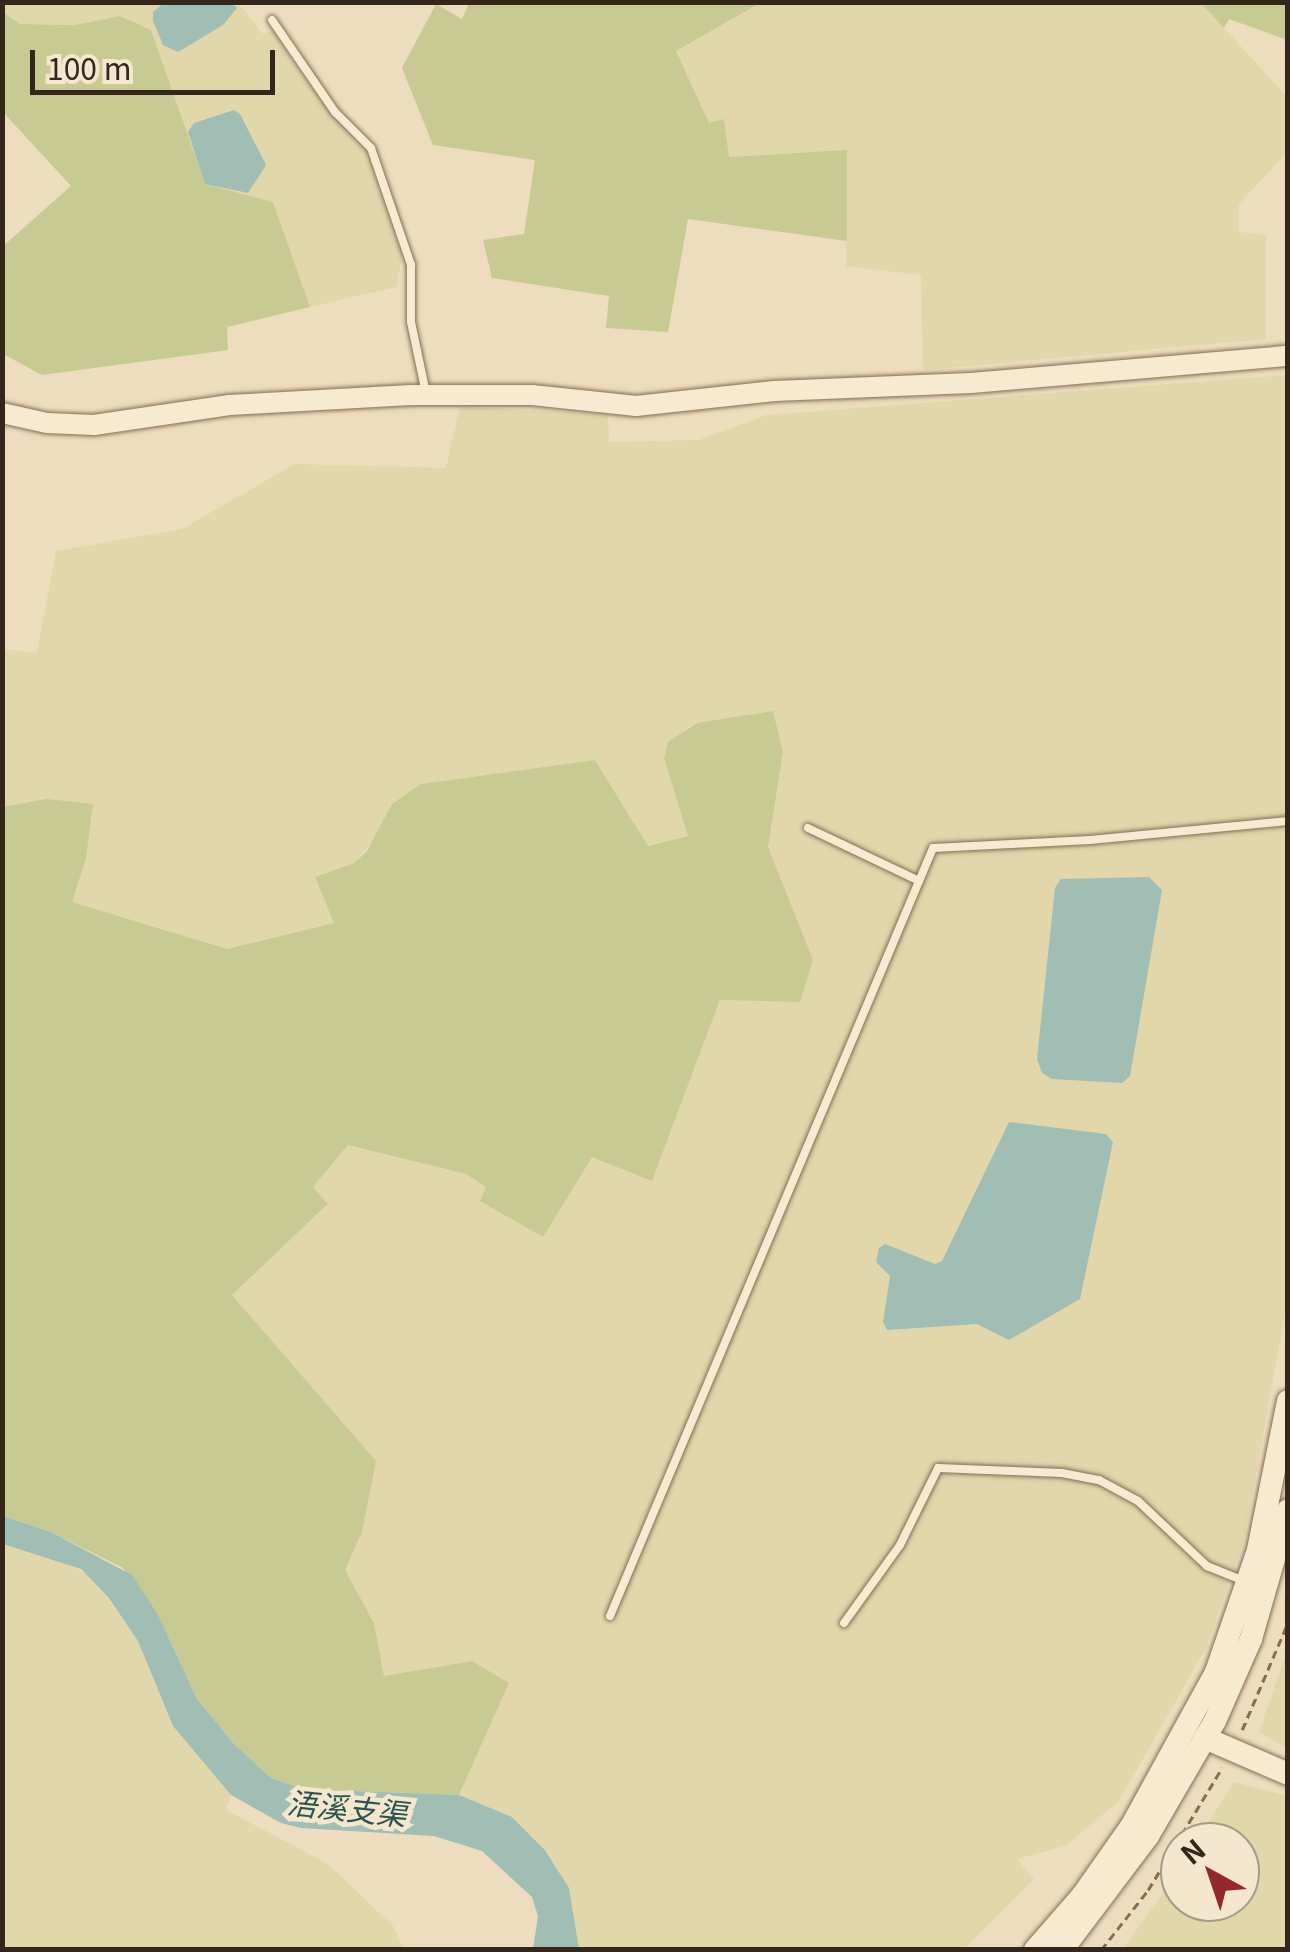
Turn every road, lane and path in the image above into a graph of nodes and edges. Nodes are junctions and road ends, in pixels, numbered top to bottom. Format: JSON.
{"nodes":[{"id":1,"x":272,"y":20,"type":"dead end"},
{"id":2,"x":1288,"y":356,"type":"edge"},
{"id":3,"x":427,"y":395,"type":"junction"},
{"id":4,"x":2,"y":413,"type":"edge"},
{"id":5,"x":1288,"y":821,"type":"edge"},
{"id":6,"x":808,"y":828,"type":"dead end"},
{"id":7,"x":919,"y":880,"type":"junction"},
{"id":8,"x":1288,"y":1402,"type":"edge"},
{"id":9,"x":1288,"y":1510,"type":"edge"},
{"id":10,"x":1249,"y":1583,"type":"junction"},
{"id":11,"x":610,"y":1616,"type":"dead end"},
{"id":12,"x":844,"y":1622,"type":"dead end"},
{"id":13,"x":1288,"y":1622,"type":"edge"},
{"id":14,"x":1205,"y":1738,"type":"junction"},
{"id":15,"x":1232,"y":1751,"type":"junction"},
{"id":16,"x":1288,"y":1774,"type":"edge"},
{"id":17,"x":1035,"y":1950,"type":"edge"},
{"id":18,"x":1062,"y":1950,"type":"edge"},
{"id":19,"x":1101,"y":1950,"type":"edge"}],
"edges":[{"from":1,"to":3,"type":"lane"},
{"from":2,"to":3,"type":"street"},
{"from":3,"to":4,"type":"street"},
{"from":5,"to":7,"type":"lane"},
{"from":6,"to":7,"type":"lane"},
{"from":7,"to":11,"type":"lane"},
{"from":8,"to":10,"type":"main road"},
{"from":9,"to":14,"type":"main road"},
{"from":10,"to":12,"type":"lane"},
{"from":10,"to":17,"type":"main road"},
{"from":13,"to":15,"type":"path"},
{"from":14,"to":15,"type":"main road"},
{"from":14,"to":18,"type":"main road"},
{"from":15,"to":16,"type":"main road"},
{"from":15,"to":19,"type":"path"}]}
